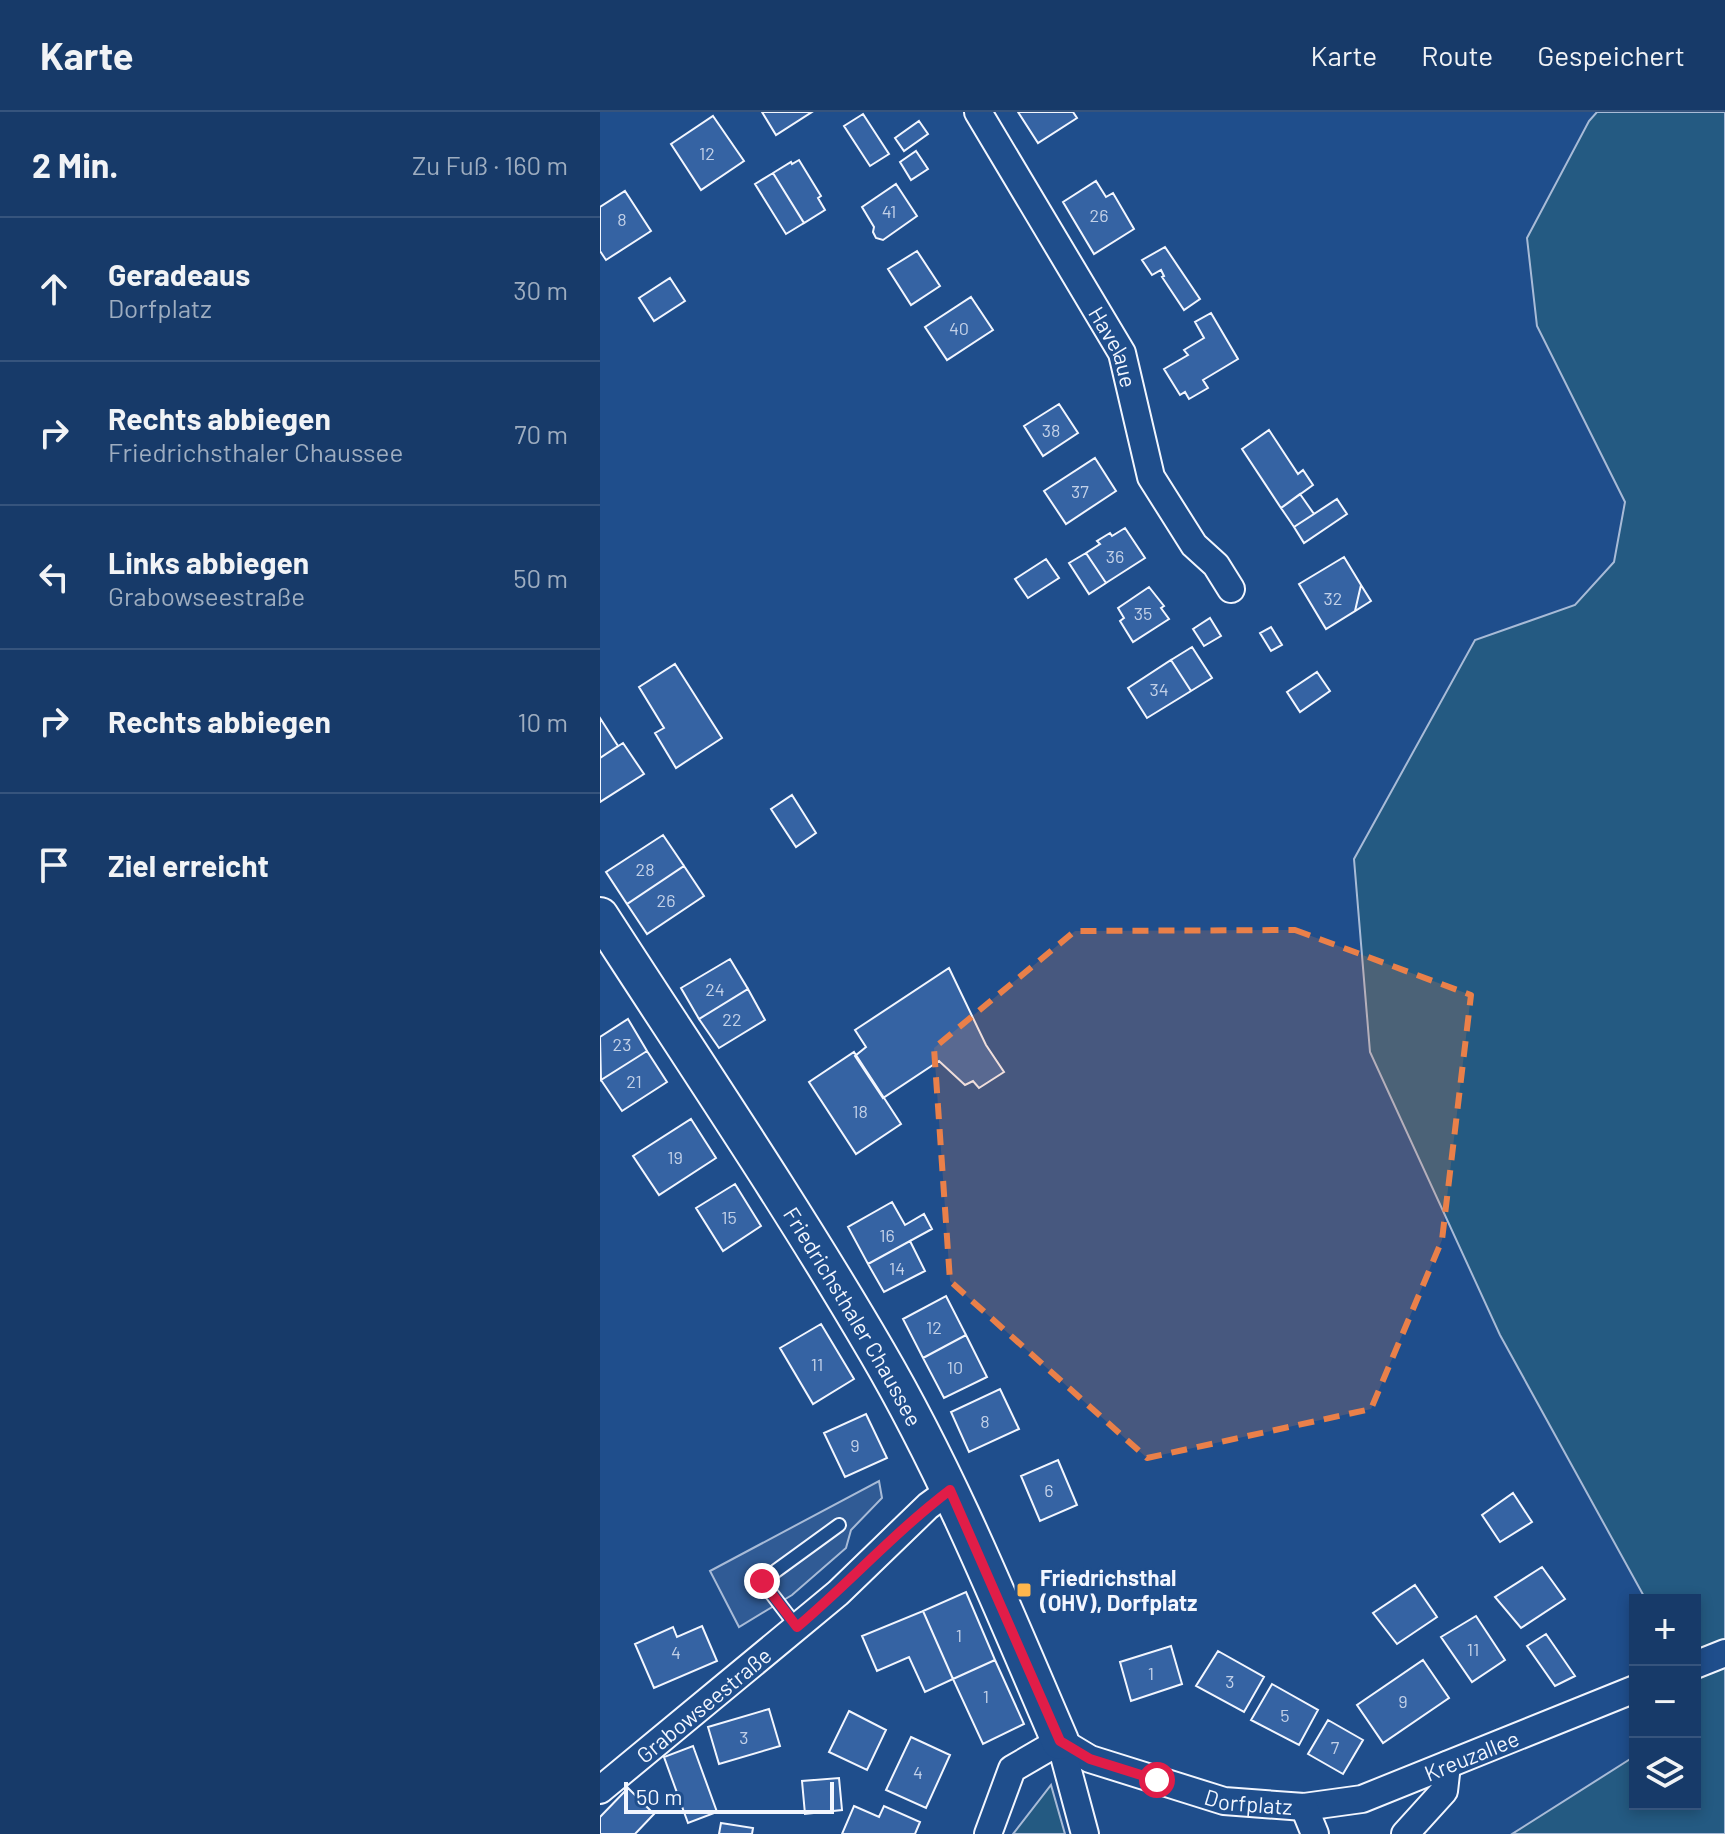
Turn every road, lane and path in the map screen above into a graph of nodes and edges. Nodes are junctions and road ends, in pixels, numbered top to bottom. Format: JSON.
{"nodes":[{"id":1,"x":978,"y":112,"type":"edge"},
{"id":2,"x":1231,"y":589,"type":"dead end"},
{"id":3,"x":600,"y":916,"type":"edge"},
{"id":4,"x":950,"y":1490,"type":"junction"},
{"id":5,"x":839,"y":1525,"type":"dead end"},
{"id":6,"x":797,"y":1627,"type":"junction"},
{"id":7,"x":1725,"y":1653,"type":"edge"},
{"id":8,"x":1701,"y":1663,"type":"edge"},
{"id":9,"x":1629,"y":1691,"type":"edge"},
{"id":10,"x":1060,"y":1741,"type":"junction"},
{"id":11,"x":1447,"y":1765,"type":"junction"},
{"id":12,"x":600,"y":1790,"type":"edge"},
{"id":13,"x":1304,"y":1807,"type":"junction"},
{"id":14,"x":988,"y":1834,"type":"edge"},
{"id":15,"x":1085,"y":1834,"type":"edge"},
{"id":16,"x":1315,"y":1834,"type":"edge"},
{"id":17,"x":1405,"y":1834,"type":"edge"}],
"edges":[{"from":1,"to":2,"type":"street","name":"Havelaue"},
{"from":3,"to":4,"type":"street","name":"Friedrichsthaler Chaussee"},
{"from":4,"to":6,"type":"street","name":"Grabowseestraße"},
{"from":4,"to":10,"type":"street","name":"Friedrichsthaler Chaussee"},
{"from":5,"to":6,"type":"lane"},
{"from":6,"to":12,"type":"street","name":"Grabowseestraße"},
{"from":7,"to":8,"type":"street"},
{"from":9,"to":11,"type":"street","name":"Kreuzallee"},
{"from":10,"to":13,"type":"street","name":"Dorfplatz"},
{"from":10,"to":14,"type":"street"},
{"from":10,"to":15,"type":"street"},
{"from":11,"to":13,"type":"street","name":"Kreuzallee"},
{"from":11,"to":17,"type":"street"},
{"from":13,"to":16,"type":"street","name":"Dorfplatz"}]}
